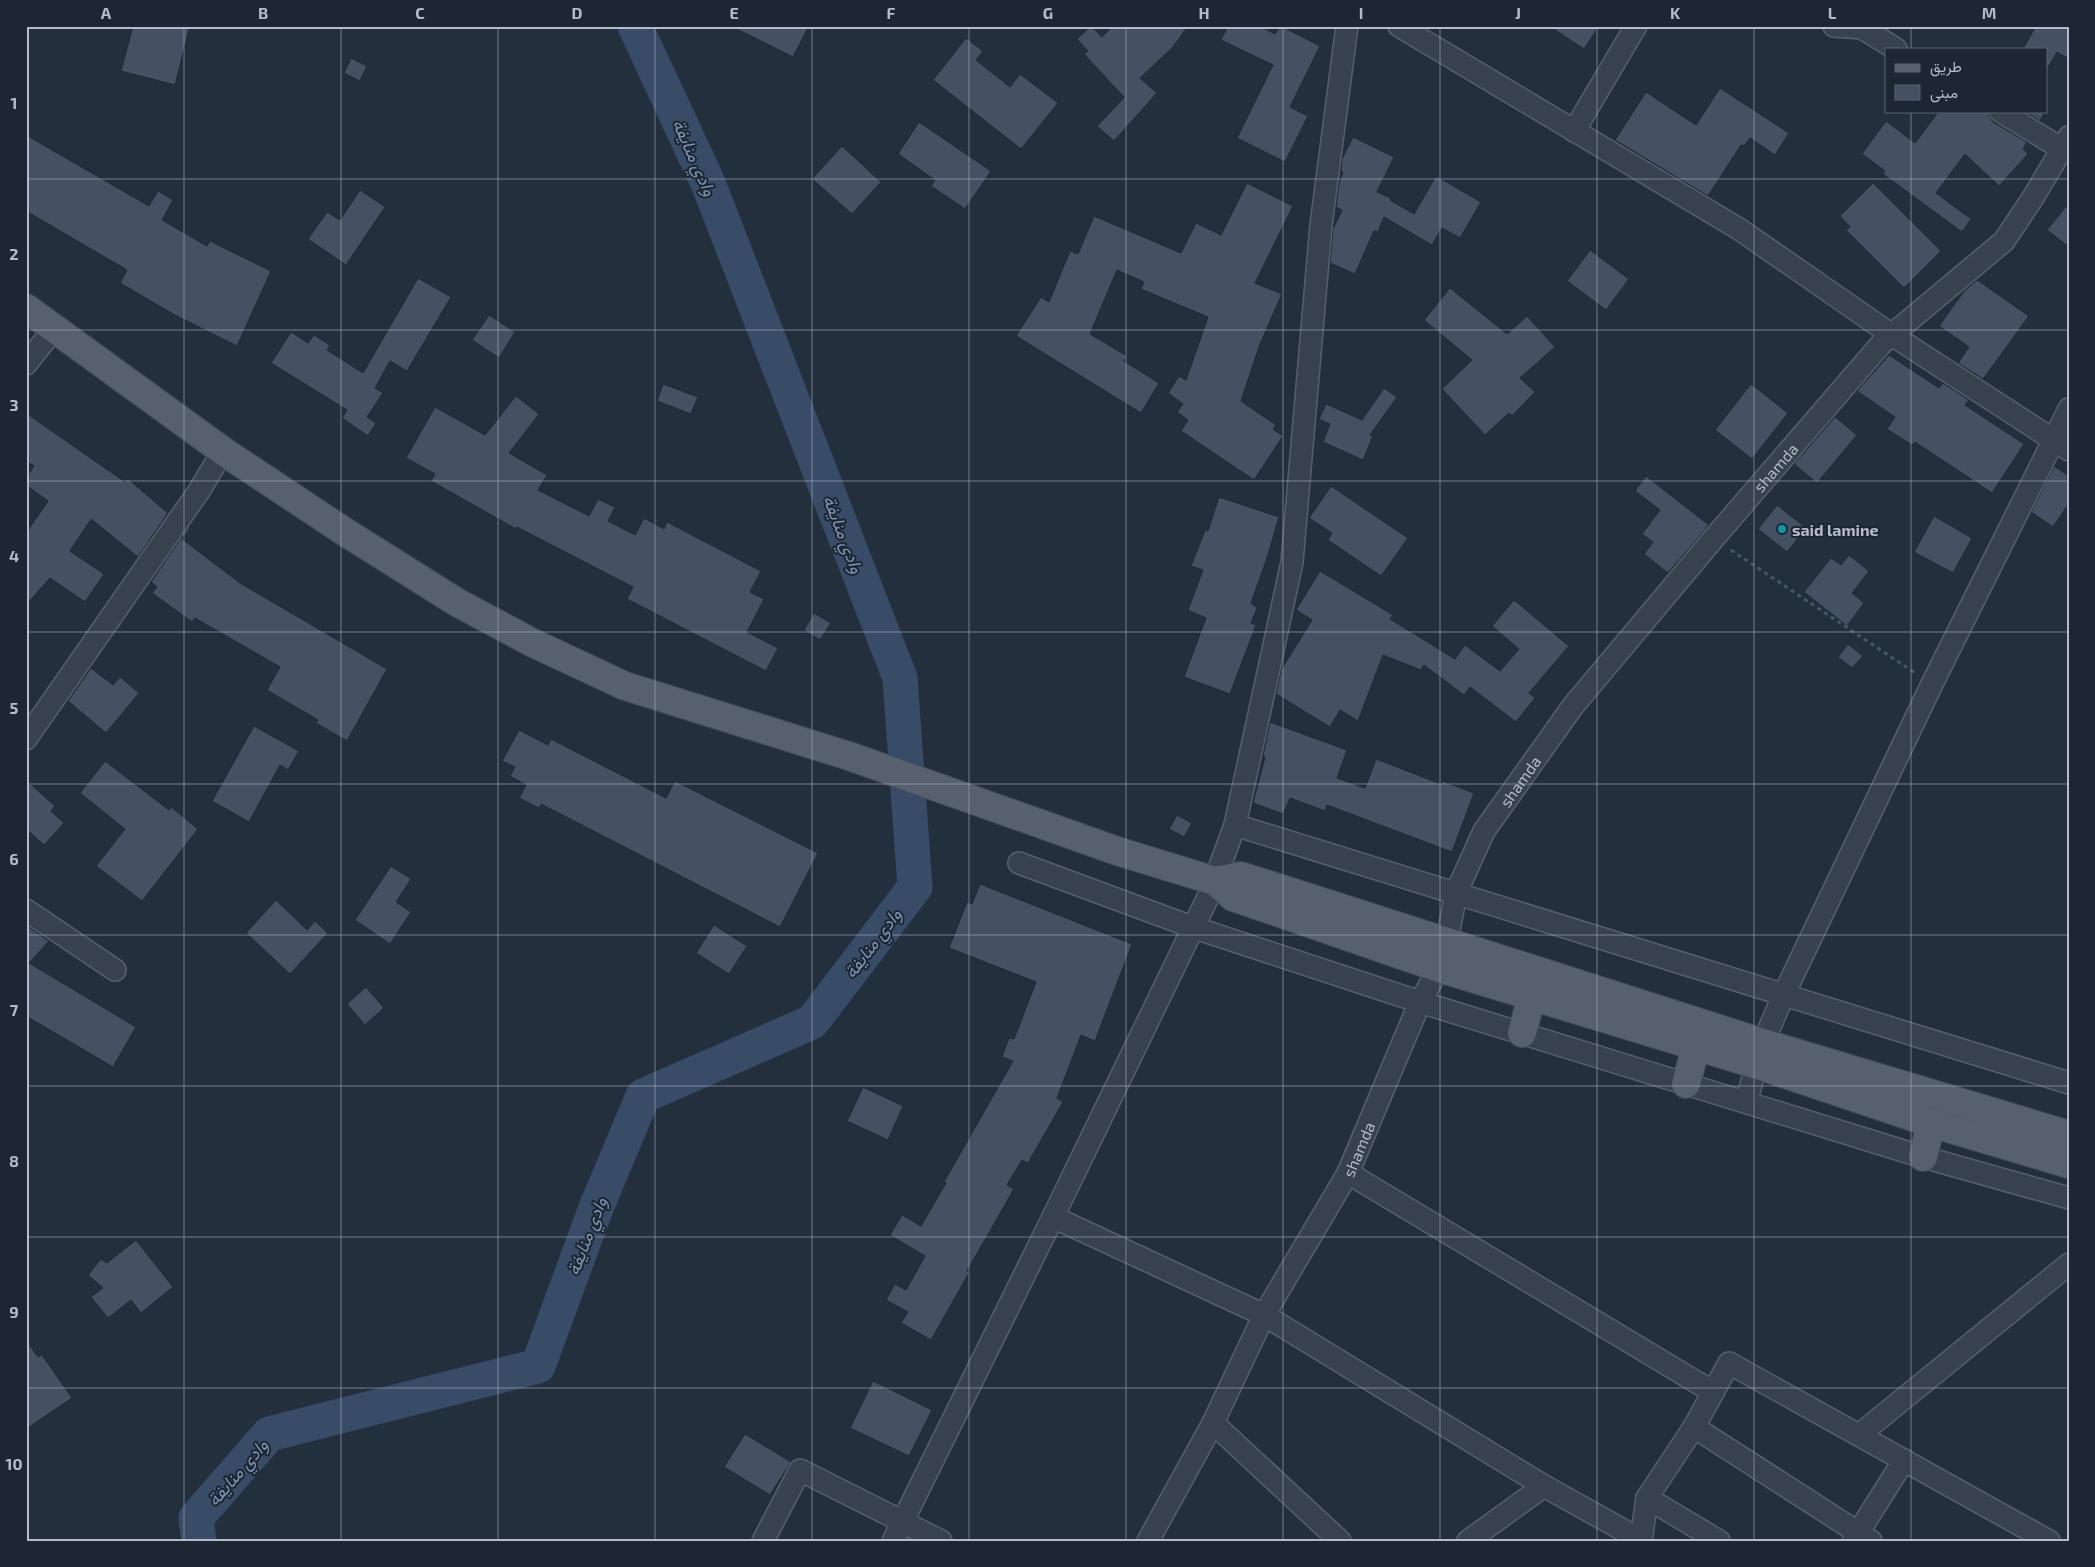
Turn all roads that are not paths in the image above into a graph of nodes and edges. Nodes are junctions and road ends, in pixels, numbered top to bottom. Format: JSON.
{"nodes":[{"id":1,"x":1347,"y":26,"type":"edge"},
{"id":2,"x":1399,"y":26,"type":"edge"},
{"id":3,"x":1636,"y":26,"type":"edge"},
{"id":4,"x":1834,"y":26,"type":"edge"},
{"id":5,"x":1894,"y":48,"type":"edge"},
{"id":6,"x":2002,"y":112,"type":"edge"},
{"id":7,"x":1574,"y":131,"type":"junction"},
{"id":8,"x":2065,"y":143,"type":"edge"},
{"id":9,"x":26,"y":308,"type":"edge"},
{"id":10,"x":56,"y":328,"type":"junction"},
{"id":11,"x":1892,"y":334,"type":"junction"},
{"id":12,"x":26,"y":364,"type":"edge"},
{"id":13,"x":2069,"y":409,"type":"edge"},
{"id":14,"x":2061,"y":446,"type":"edge"},
{"id":15,"x":223,"y":451,"type":"junction"},
{"id":16,"x":26,"y":739,"type":"edge"},
{"id":17,"x":1236,"y":825,"type":"junction"},
{"id":18,"x":1020,"y":863,"type":"dead end"},
{"id":19,"x":1215,"y":880,"type":"junction"},
{"id":20,"x":1456,"y":893,"type":"junction"},
{"id":21,"x":26,"y":910,"type":"edge"},
{"id":22,"x":1192,"y":927,"type":"junction"},
{"id":23,"x":1447,"y":941,"type":"junction"},
{"id":24,"x":1439,"y":968,"type":"junction"},
{"id":25,"x":115,"y":970,"type":"dead end"},
{"id":26,"x":1784,"y":994,"type":"junction"},
{"id":27,"x":1532,"y":996,"type":"junction"},
{"id":28,"x":1420,"y":1002,"type":"junction"},
{"id":29,"x":1522,"y":1033,"type":"junction"},
{"id":30,"x":1696,"y":1046,"type":"junction"},
{"id":31,"x":1761,"y":1054,"type":"junction"},
{"id":32,"x":2069,"y":1082,"type":"edge"},
{"id":33,"x":1686,"y":1084,"type":"junction"},
{"id":34,"x":1746,"y":1102,"type":"junction"},
{"id":35,"x":1931,"y":1122,"type":"junction"},
{"id":36,"x":2069,"y":1135,"type":"edge"},
{"id":37,"x":1923,"y":1157,"type":"junction"},
{"id":38,"x":2069,"y":1164,"type":"edge"},
{"id":39,"x":1348,"y":1173,"type":"junction"},
{"id":40,"x":2069,"y":1198,"type":"edge"},
{"id":41,"x":1053,"y":1217,"type":"junction"},
{"id":42,"x":2069,"y":1264,"type":"edge"},
{"id":43,"x":1264,"y":1315,"type":"junction"},
{"id":44,"x":1713,"y":1392,"type":"junction"},
{"id":45,"x":1213,"y":1423,"type":"junction"},
{"id":46,"x":1694,"y":1427,"type":"junction"},
{"id":47,"x":1859,"y":1435,"type":"junction"},
{"id":48,"x":1904,"y":1460,"type":"junction"},
{"id":49,"x":1544,"y":1486,"type":"junction"},
{"id":50,"x":1647,"y":1498,"type":"junction"},
{"id":51,"x":902,"y":1521,"type":"junction"},
{"id":52,"x":1861,"y":1538,"type":"edge"},
{"id":53,"x":1641,"y":1540,"type":"edge"},
{"id":54,"x":763,"y":1541,"type":"edge"},
{"id":55,"x":893,"y":1541,"type":"edge"},
{"id":56,"x":941,"y":1541,"type":"edge"},
{"id":57,"x":1148,"y":1541,"type":"edge"},
{"id":58,"x":1340,"y":1541,"type":"edge"},
{"id":59,"x":1468,"y":1541,"type":"edge"},
{"id":60,"x":1719,"y":1541,"type":"edge"},
{"id":61,"x":2049,"y":1541,"type":"edge"}],
"edges":[{"from":1,"to":17,"type":"street"},
{"from":2,"to":7,"type":"street"},
{"from":3,"to":7,"type":"street"},
{"from":4,"to":5,"type":"street"},
{"from":6,"to":8,"type":"street"},
{"from":7,"to":11,"type":"street"},
{"from":8,"to":11,"type":"street","name":"shamda"},
{"from":9,"to":10,"type":"main road"},
{"from":10,"to":12,"type":"street"},
{"from":10,"to":15,"type":"main road"},
{"from":11,"to":14,"type":"street"},
{"from":11,"to":20,"type":"street","name":"shamda"},
{"from":13,"to":14,"type":"street"},
{"from":14,"to":26,"type":"street"},
{"from":15,"to":16,"type":"street"},
{"from":15,"to":19,"type":"main road"},
{"from":17,"to":19,"type":"street"},
{"from":17,"to":20,"type":"street"},
{"from":18,"to":22,"type":"street"},
{"from":19,"to":22,"type":"street"},
{"from":19,"to":23,"type":"main road"},
{"from":19,"to":24,"type":"main road"},
{"from":20,"to":23,"type":"street","name":"shamda"},
{"from":20,"to":26,"type":"street"},
{"from":21,"to":25,"type":"street"},
{"from":22,"to":28,"type":"street"},
{"from":22,"to":41,"type":"street"},
{"from":23,"to":24,"type":"street","name":"shamda"},
{"from":23,"to":31,"type":"main road"},
{"from":24,"to":27,"type":"main road"},
{"from":24,"to":28,"type":"street","name":"shamda"},
{"from":26,"to":31,"type":"street"},
{"from":26,"to":32,"type":"street"},
{"from":27,"to":29,"type":"main road"},
{"from":27,"to":30,"type":"main road"},
{"from":28,"to":29,"type":"street"},
{"from":28,"to":39,"type":"street","name":"shamda"},
{"from":29,"to":33,"type":"street"},
{"from":30,"to":31,"type":"main road"},
{"from":30,"to":33,"type":"main road"},
{"from":31,"to":34,"type":"street"},
{"from":31,"to":35,"type":"main road"},
{"from":31,"to":36,"type":"main road"},
{"from":33,"to":34,"type":"street"},
{"from":34,"to":37,"type":"street"},
{"from":35,"to":37,"type":"main road"},
{"from":35,"to":38,"type":"main road"},
{"from":37,"to":40,"type":"street"},
{"from":39,"to":43,"type":"street","name":"shamda"},
{"from":39,"to":44,"type":"street"},
{"from":41,"to":43,"type":"street"},
{"from":41,"to":51,"type":"street"},
{"from":42,"to":47,"type":"street"},
{"from":43,"to":45,"type":"street","name":"shamda"},
{"from":43,"to":49,"type":"street"},
{"from":44,"to":46,"type":"street"},
{"from":44,"to":47,"type":"street"},
{"from":45,"to":57,"type":"street","name":"shamda"},
{"from":45,"to":58,"type":"street"},
{"from":46,"to":50,"type":"street"},
{"from":46,"to":52,"type":"street"},
{"from":47,"to":48,"type":"street"},
{"from":48,"to":52,"type":"street"},
{"from":48,"to":61,"type":"street"},
{"from":49,"to":53,"type":"street"},
{"from":49,"to":59,"type":"street"},
{"from":50,"to":53,"type":"street"},
{"from":50,"to":60,"type":"street"},
{"from":51,"to":54,"type":"street"},
{"from":51,"to":55,"type":"street"},
{"from":51,"to":56,"type":"street"}]}
